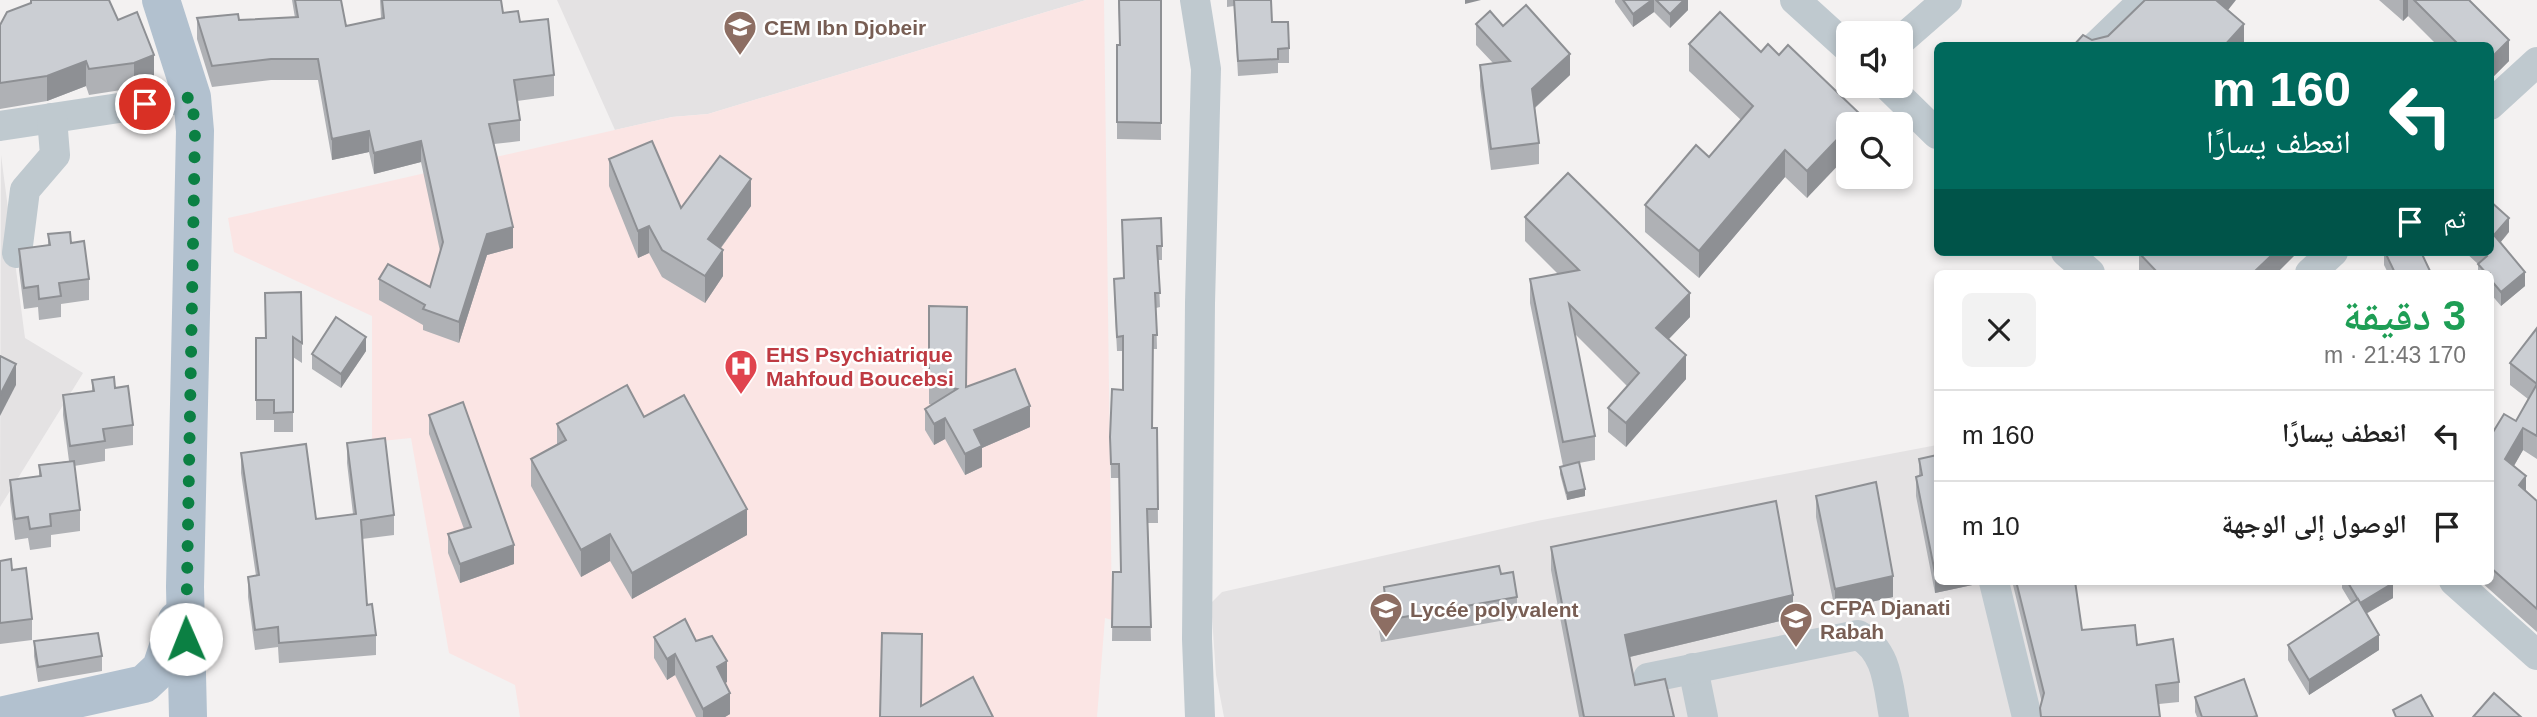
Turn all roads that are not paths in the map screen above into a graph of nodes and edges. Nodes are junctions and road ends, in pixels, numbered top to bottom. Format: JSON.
{"nodes":[{"id":1,"x":161,"y":0,"type":"edge"},
{"id":2,"x":1195,"y":0,"type":"edge"},
{"id":3,"x":1795,"y":0,"type":"edge"},
{"id":4,"x":1947,"y":0,"type":"edge"},
{"id":5,"x":2144,"y":0,"type":"edge"},
{"id":6,"x":1913,"y":30,"type":"edge"},
{"id":7,"x":1836,"y":37,"type":"edge"},
{"id":8,"x":2100,"y":42,"type":"edge"},
{"id":9,"x":2537,"y":62,"type":"edge"},
{"id":10,"x":192,"y":97,"type":"junction"},
{"id":11,"x":1900,"y":98,"type":"edge"},
{"id":12,"x":2494,"y":101,"type":"edge"},
{"id":13,"x":52,"y":118,"type":"junction"},
{"id":14,"x":0,"y":126,"type":"edge"},
{"id":15,"x":1934,"y":131,"type":"edge"},
{"id":16,"x":17,"y":253,"type":"edge"},
{"id":17,"x":2071,"y":256,"type":"edge"},
{"id":18,"x":2329,"y":256,"type":"edge"},
{"id":19,"x":2087,"y":270,"type":"edge"},
{"id":20,"x":2313,"y":270,"type":"edge"},
{"id":21,"x":1995,"y":585,"type":"edge"},
{"id":22,"x":2460,"y":585,"type":"edge"},
{"id":23,"x":185,"y":587,"type":"junction"},
{"id":24,"x":2533,"y":642,"type":"edge"},
{"id":25,"x":1693,"y":668,"type":"junction"},
{"id":26,"x":1648,"y":678,"type":"dead end"},
{"id":27,"x":126,"y":690,"type":"junction"},
{"id":28,"x":0,"y":716,"type":"edge"},
{"id":29,"x":168,"y":717,"type":"edge"},
{"id":30,"x":188,"y":717,"type":"edge"},
{"id":31,"x":1200,"y":717,"type":"edge"},
{"id":32,"x":1703,"y":717,"type":"edge"},
{"id":33,"x":1894,"y":717,"type":"edge"},
{"id":34,"x":2027,"y":717,"type":"edge"}],
"edges":[{"from":1,"to":10,"type":"main road"},
{"from":2,"to":31,"type":"street"},
{"from":3,"to":7,"type":"street"},
{"from":4,"to":6,"type":"street"},
{"from":5,"to":8,"type":"street"},
{"from":9,"to":12,"type":"street"},
{"from":10,"to":13,"type":"street"},
{"from":10,"to":23,"type":"main road"},
{"from":11,"to":15,"type":"street"},
{"from":13,"to":14,"type":"street"},
{"from":13,"to":16,"type":"street"},
{"from":17,"to":19,"type":"street"},
{"from":18,"to":20,"type":"street"},
{"from":21,"to":34,"type":"street"},
{"from":22,"to":24,"type":"street"},
{"from":23,"to":27,"type":"main road"},
{"from":23,"to":30,"type":"main road"},
{"from":25,"to":26,"type":"street"},
{"from":25,"to":32,"type":"street"},
{"from":25,"to":33,"type":"street"},
{"from":27,"to":28,"type":"main road"},
{"from":27,"to":29,"type":"main road"}]}
